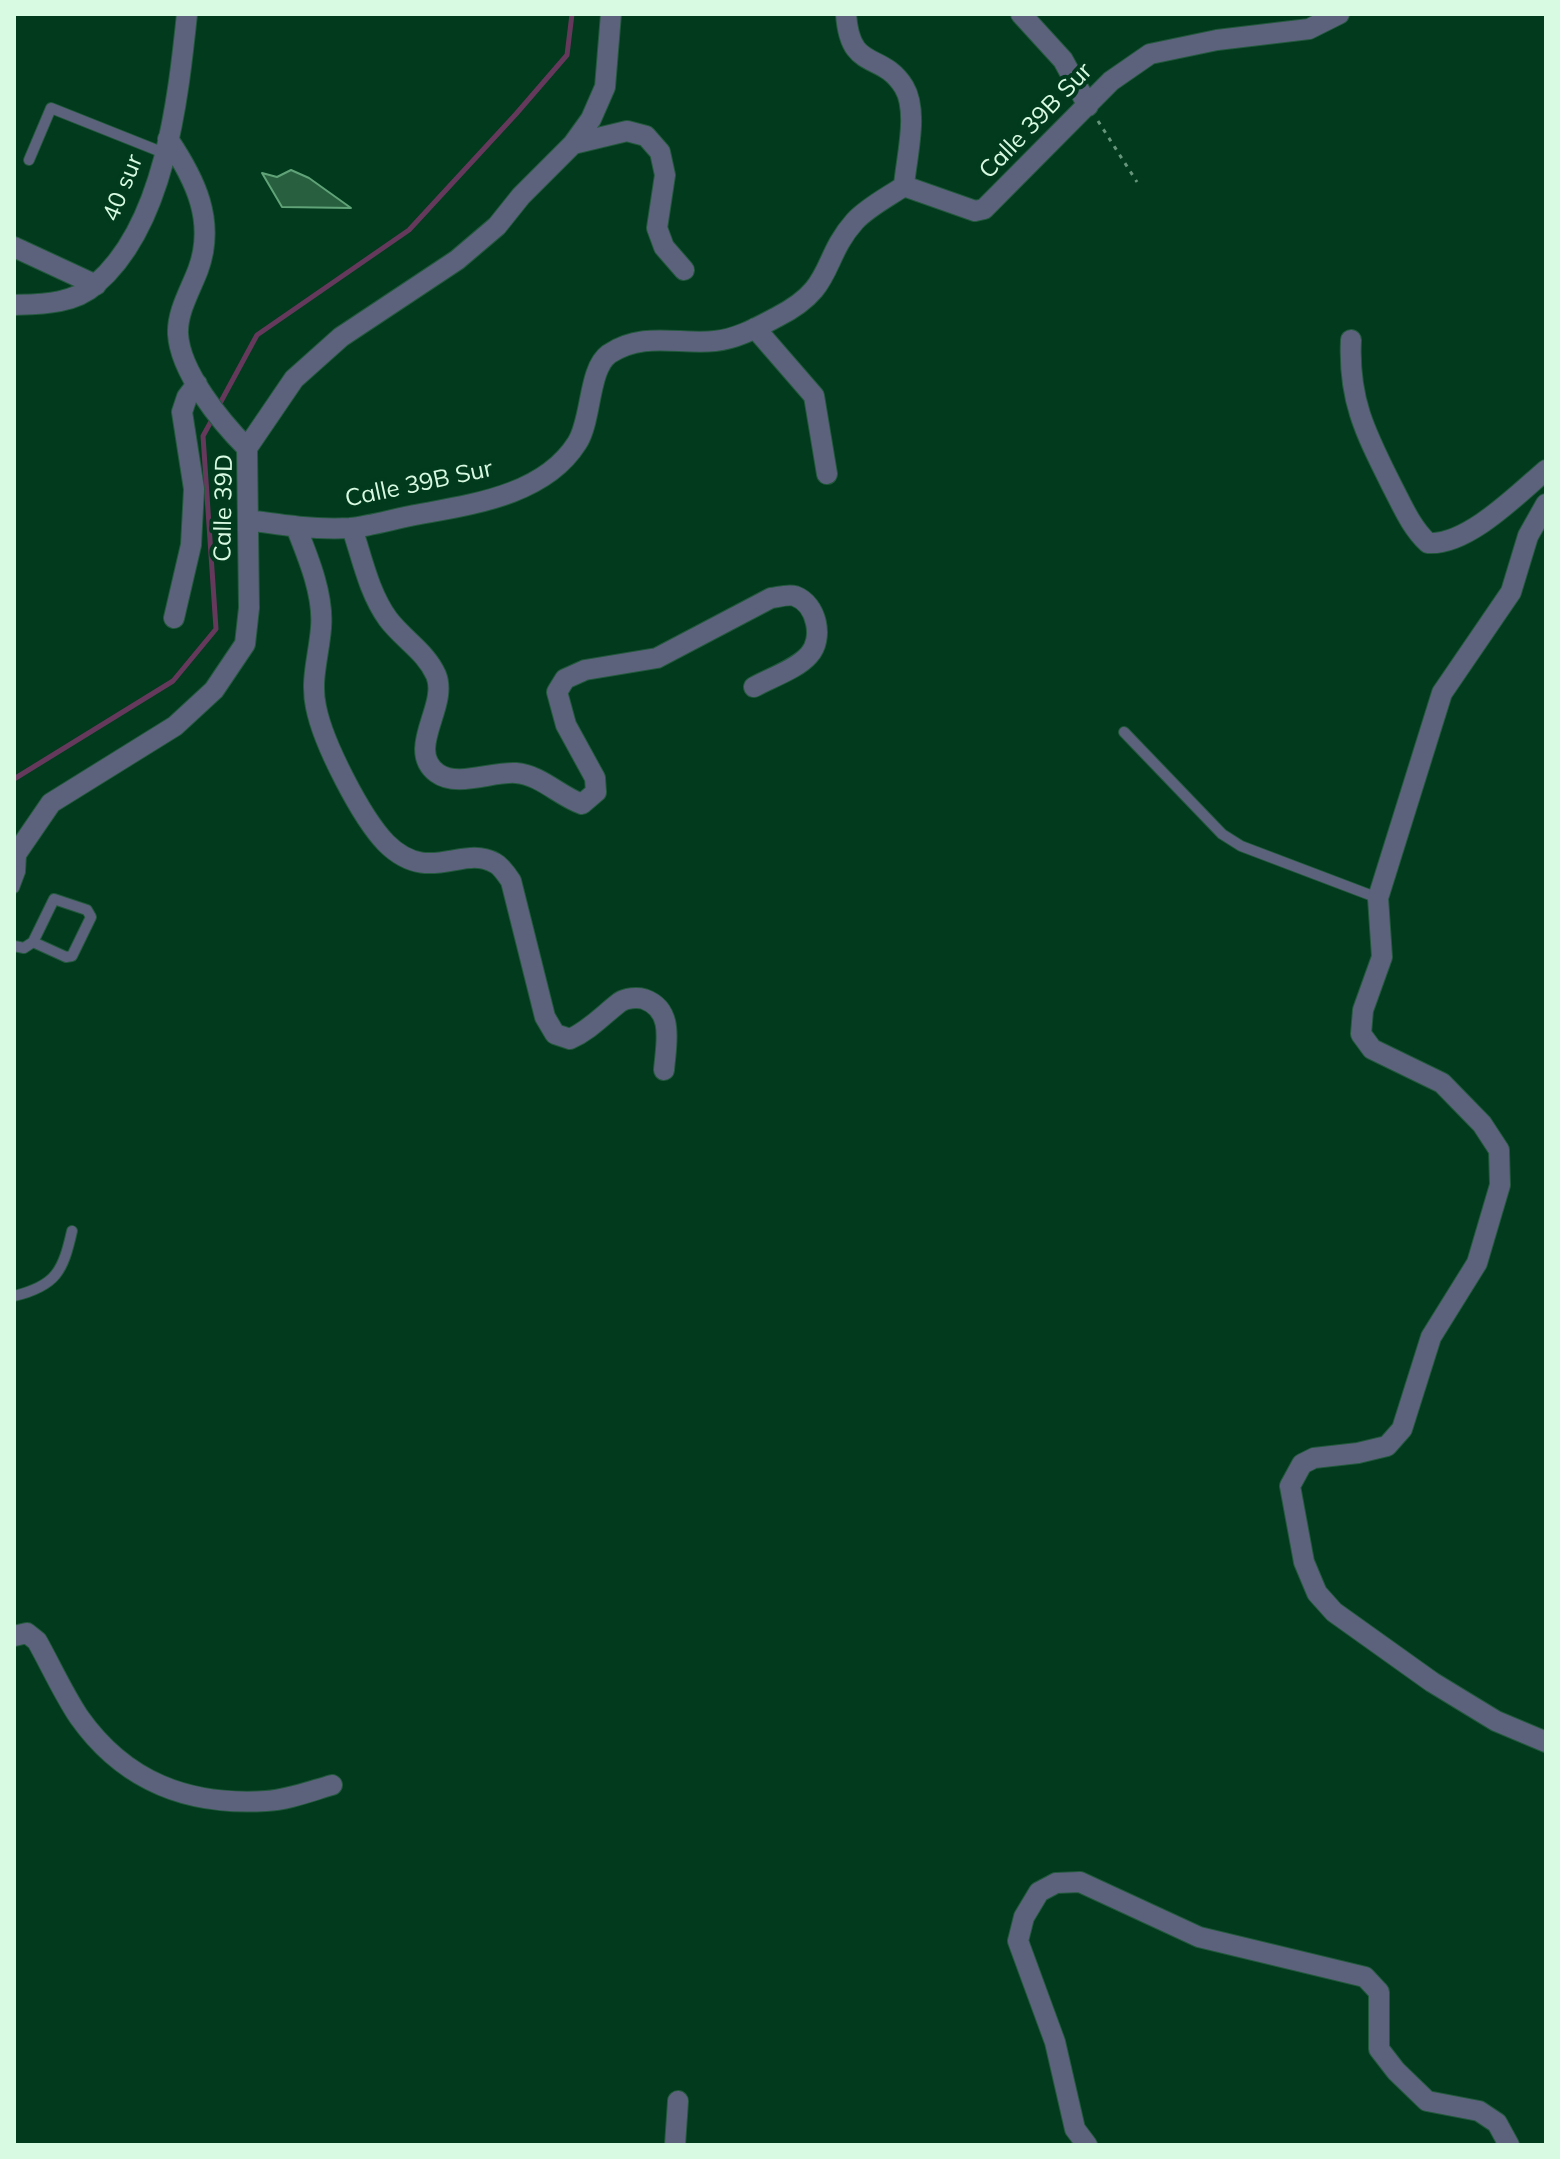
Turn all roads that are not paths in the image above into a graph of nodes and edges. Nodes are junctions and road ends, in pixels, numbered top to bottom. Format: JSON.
{"nodes":[{"id":1,"x":187,"y":14,"type":"edge"},
{"id":2,"x":611,"y":14,"type":"edge"},
{"id":3,"x":846,"y":14,"type":"edge"},
{"id":4,"x":1021,"y":14,"type":"edge"},
{"id":5,"x":1339,"y":14,"type":"edge"},
{"id":6,"x":1088,"y":106,"type":"junction"},
{"id":7,"x":573,"y":144,"type":"junction"},
{"id":8,"x":166,"y":146,"type":"junction"},
{"id":9,"x":29,"y":160,"type":"dead end"},
{"id":10,"x":904,"y":186,"type":"junction"},
{"id":11,"x":14,"y":247,"type":"edge"},
{"id":12,"x":684,"y":270,"type":"dead end"},
{"id":13,"x":96,"y":285,"type":"junction"},
{"id":14,"x":14,"y":305,"type":"edge"},
{"id":15,"x":755,"y":328,"type":"junction"},
{"id":16,"x":1351,"y":340,"type":"dead end"},
{"id":17,"x":201,"y":390,"type":"junction"},
{"id":18,"x":247,"y":448,"type":"junction"},
{"id":19,"x":1546,"y":470,"type":"edge"},
{"id":20,"x":827,"y":474,"type":"dead end"},
{"id":21,"x":1546,"y":504,"type":"edge"},
{"id":22,"x":248,"y":520,"type":"junction"},
{"id":23,"x":296,"y":527,"type":"junction"},
{"id":24,"x":352,"y":528,"type":"junction"},
{"id":25,"x":174,"y":618,"type":"dead end"},
{"id":26,"x":754,"y":687,"type":"dead end"},
{"id":27,"x":1124,"y":732,"type":"dead end"},
{"id":28,"x":17,"y":850,"type":"edge"},
{"id":29,"x":14,"y":888,"type":"edge"},
{"id":30,"x":1378,"y":898,"type":"junction"},
{"id":31,"x":33,"y":942,"type":"junction"},
{"id":32,"x":14,"y":946,"type":"edge"},
{"id":33,"x":664,"y":1070,"type":"dead end"},
{"id":34,"x":72,"y":1231,"type":"dead end"},
{"id":35,"x":14,"y":1296,"type":"edge"},
{"id":36,"x":14,"y":1636,"type":"edge"},
{"id":37,"x":1546,"y":1742,"type":"edge"},
{"id":38,"x":332,"y":1785,"type":"dead end"},
{"id":39,"x":678,"y":2101,"type":"dead end"},
{"id":40,"x":675,"y":2145,"type":"edge"},
{"id":41,"x":1087,"y":2145,"type":"edge"},
{"id":42,"x":1509,"y":2145,"type":"edge"}],
"edges":[{"from":1,"to":8,"type":"street","name":"40 sur"},
{"from":2,"to":7,"type":"street","name":"Calle 39D"},
{"from":3,"to":10,"type":"street"},
{"from":4,"to":6,"type":"street"},
{"from":5,"to":6,"type":"street","name":"Calle 39B Sur"},
{"from":6,"to":10,"type":"street","name":"Calle 39B Sur"},
{"from":7,"to":12,"type":"street"},
{"from":7,"to":18,"type":"street","name":"Calle 39D"},
{"from":8,"to":9,"type":"lane"},
{"from":8,"to":13,"type":"street","name":"40 sur"},
{"from":8,"to":17,"type":"street"},
{"from":10,"to":15,"type":"street","name":"Calle 39B Sur"},
{"from":11,"to":13,"type":"street"},
{"from":13,"to":14,"type":"street","name":"40 sur"},
{"from":15,"to":20,"type":"street"},
{"from":15,"to":24,"type":"street","name":"Calle 39B Sur"},
{"from":16,"to":19,"type":"street"},
{"from":17,"to":18,"type":"street"},
{"from":17,"to":25,"type":"street"},
{"from":18,"to":22,"type":"street","name":"Calle 39D"},
{"from":21,"to":30,"type":"street"},
{"from":22,"to":23,"type":"street","name":"Calle 39B Sur"},
{"from":22,"to":28,"type":"street","name":"Calle 39D"},
{"from":23,"to":24,"type":"street","name":"Calle 39B Sur"},
{"from":23,"to":33,"type":"street"},
{"from":24,"to":26,"type":"street"},
{"from":27,"to":30,"type":"lane"},
{"from":28,"to":29,"type":"lane"},
{"from":30,"to":37,"type":"street"},
{"from":31,"to":31,"type":"lane"},
{"from":31,"to":32,"type":"lane"},
{"from":34,"to":35,"type":"lane"},
{"from":36,"to":38,"type":"street"},
{"from":39,"to":40,"type":"street"},
{"from":41,"to":42,"type":"street"}]}
